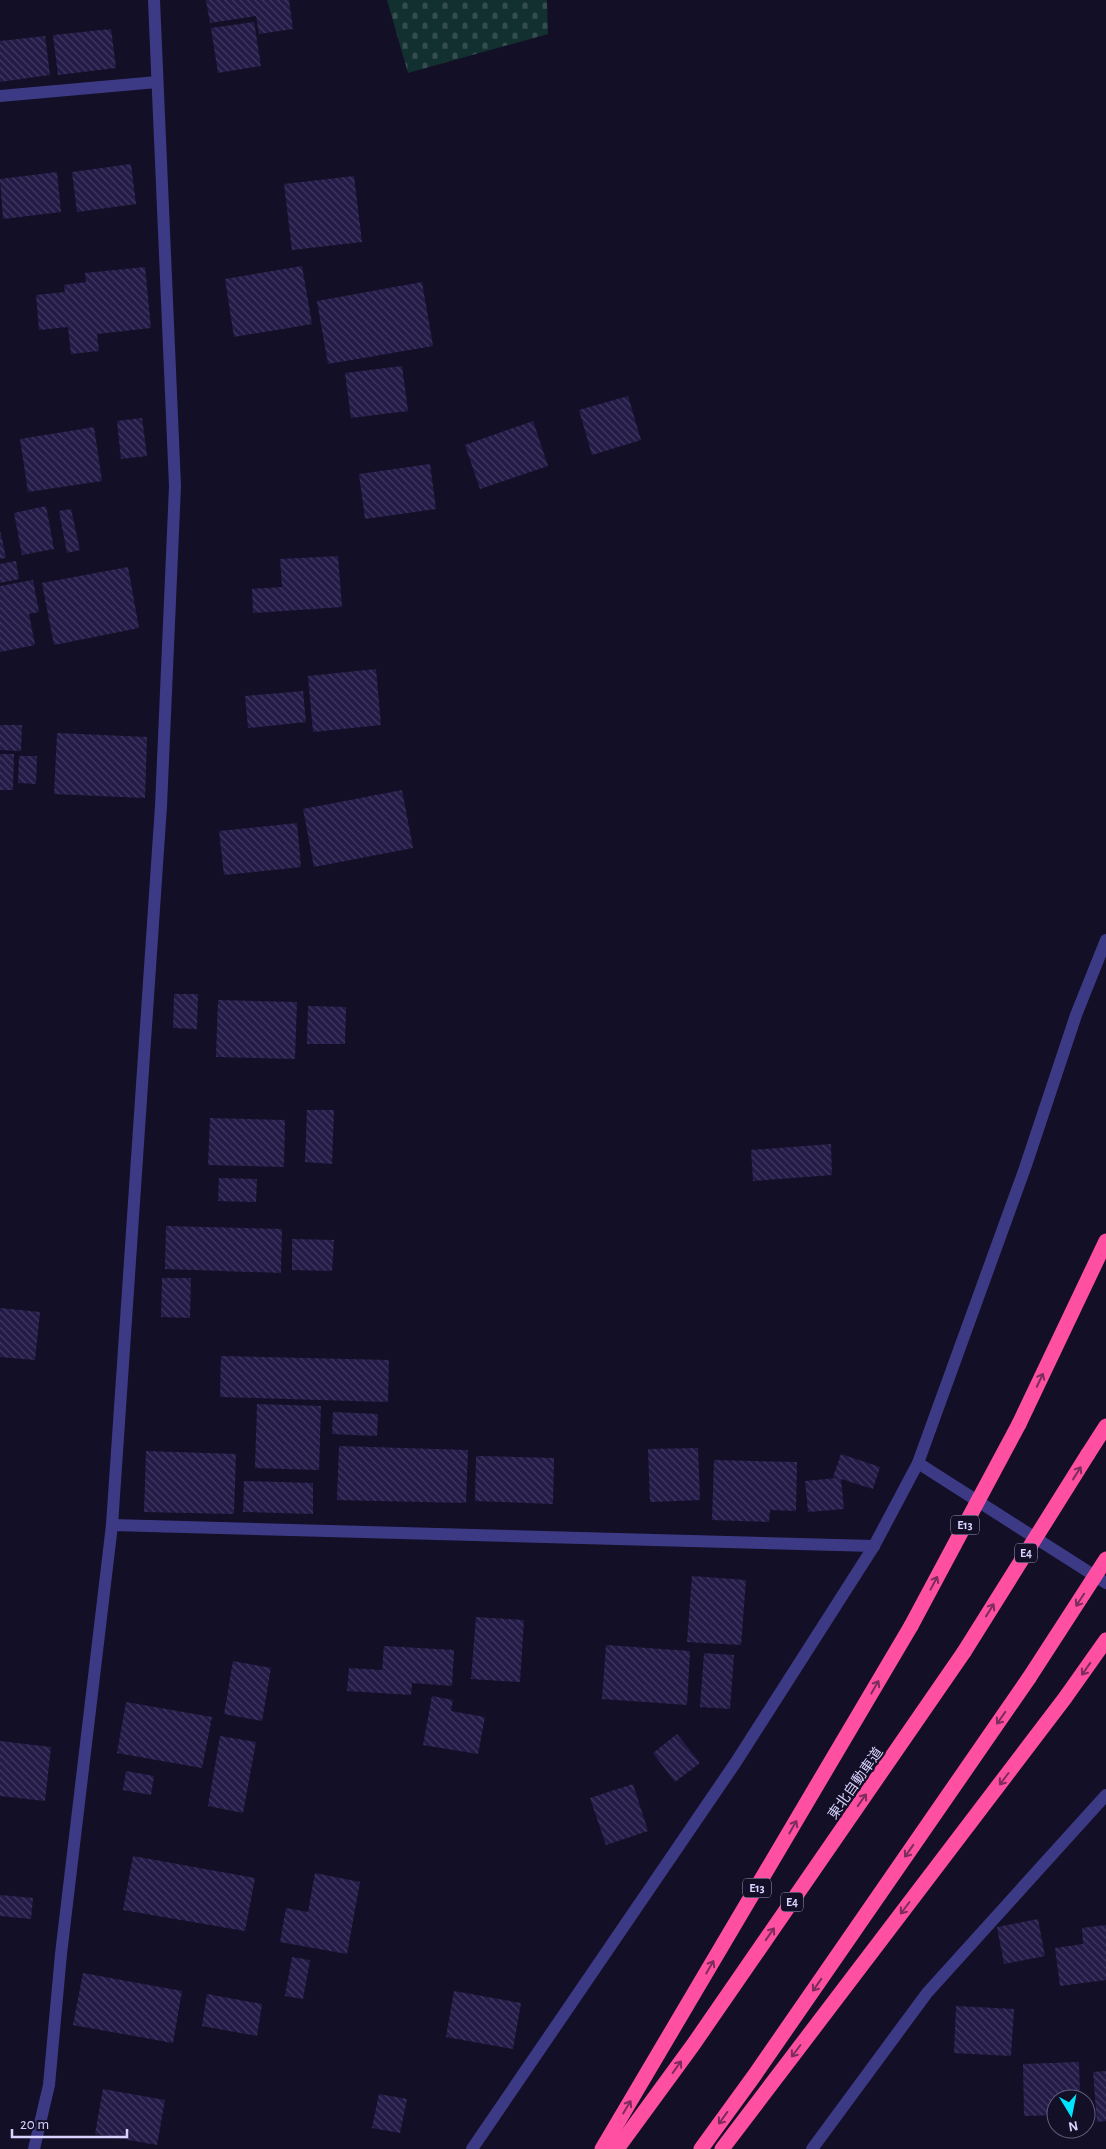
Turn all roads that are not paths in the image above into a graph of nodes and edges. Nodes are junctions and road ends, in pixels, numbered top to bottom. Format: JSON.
{"nodes":[{"id":1,"x":154,"y":0,"type":"edge"},
{"id":2,"x":157,"y":82,"type":"junction"},
{"id":3,"x":0,"y":96,"type":"edge"},
{"id":4,"x":1106,"y":940,"type":"edge"},
{"id":5,"x":1106,"y":1241,"type":"edge"},
{"id":6,"x":1106,"y":1426,"type":"edge"},
{"id":7,"x":918,"y":1463,"type":"junction"},
{"id":8,"x":112,"y":1525,"type":"junction"},
{"id":9,"x":874,"y":1546,"type":"junction"},
{"id":10,"x":1106,"y":1559,"type":"edge"},
{"id":11,"x":1106,"y":1583,"type":"edge"},
{"id":12,"x":1106,"y":1640,"type":"edge"},
{"id":13,"x":1106,"y":1795,"type":"edge"},
{"id":14,"x":34,"y":2149,"type":"edge"},
{"id":15,"x":472,"y":2149,"type":"edge"},
{"id":16,"x":602,"y":2149,"type":"edge"},
{"id":17,"x":617,"y":2149,"type":"edge"},
{"id":18,"x":701,"y":2149,"type":"edge"},
{"id":19,"x":722,"y":2149,"type":"edge"},
{"id":20,"x":812,"y":2149,"type":"edge"}],
"edges":[{"from":1,"to":2,"type":"street"},
{"from":2,"to":3,"type":"street"},
{"from":2,"to":8,"type":"street"},
{"from":4,"to":7,"type":"street"},
{"from":16,"to":5,"type":"highway","number":"E13","one_way":true,"bridge":true},
{"from":17,"to":6,"type":"highway","name":"東北自動車道","number":"E4","one_way":true,"bridge":true},
{"from":7,"to":9,"type":"street"},
{"from":7,"to":11,"type":"street"},
{"from":8,"to":9,"type":"street"},
{"from":8,"to":14,"type":"street"},
{"from":9,"to":15,"type":"street"},
{"from":10,"to":18,"type":"highway","one_way":true,"bridge":true},
{"from":12,"to":19,"type":"highway","one_way":true},
{"from":13,"to":20,"type":"street"}]}
